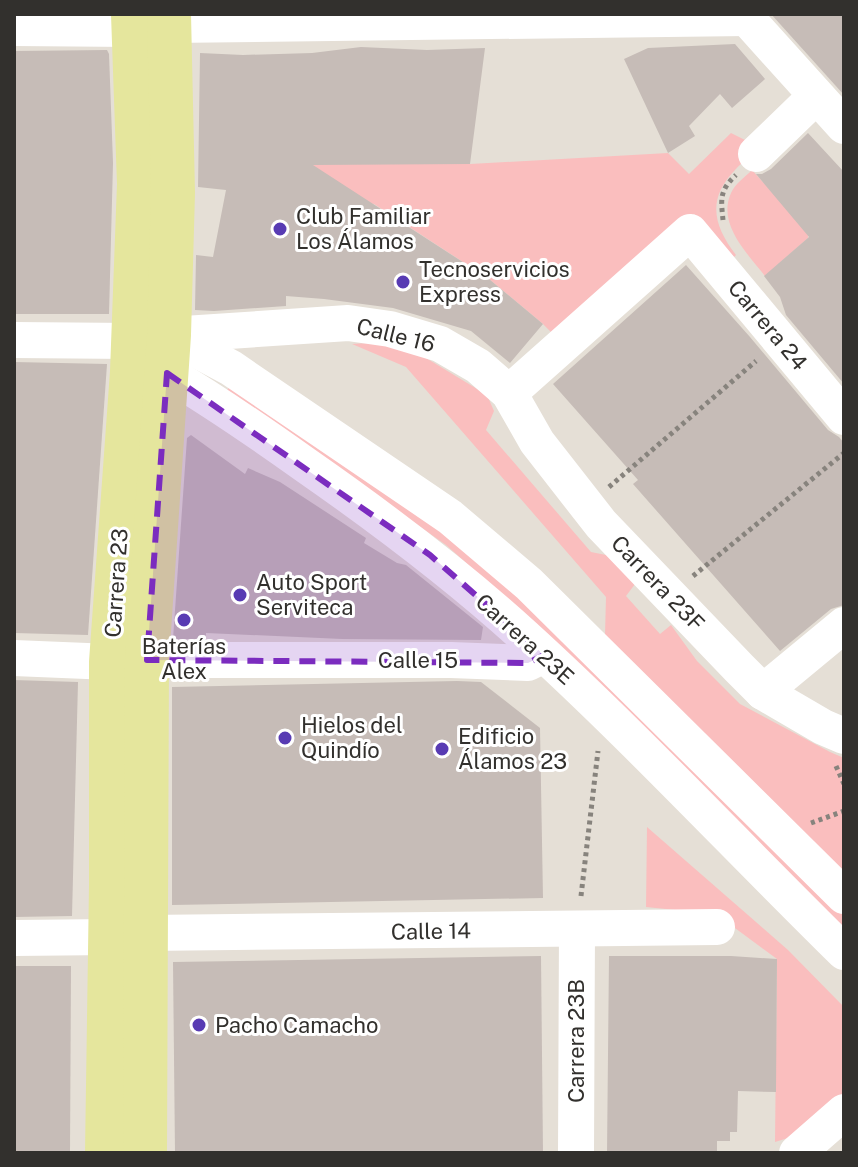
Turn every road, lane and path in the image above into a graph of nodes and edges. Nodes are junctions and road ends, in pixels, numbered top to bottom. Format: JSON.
{"nodes":[{"id":1,"x":745,"y":16,"type":"edge"},
{"id":2,"x":151,"y":20,"type":"edge"},
{"id":3,"x":14,"y":28,"type":"edge"},
{"id":4,"x":816,"y":96,"type":"junction"},
{"id":5,"x":844,"y":126,"type":"edge"},
{"id":6,"x":756,"y":154,"type":"joint"},
{"id":7,"x":707,"y":228,"type":"junction"},
{"id":8,"x":14,"y":340,"type":"edge"},
{"id":9,"x":780,"y":340,"type":"junction"},
{"id":10,"x":156,"y":350,"type":"junction"},
{"id":11,"x":509,"y":393,"type":"junction"},
{"id":12,"x":844,"y":417,"type":"edge"},
{"id":13,"x":844,"y":453,"type":"edge"},
{"id":14,"x":587,"y":506,"type":"junction"},
{"id":15,"x":670,"y":595,"type":"junction"},
{"id":16,"x":844,"y":625,"type":"edge"},
{"id":17,"x":544,"y":655,"type":"junction"},
{"id":18,"x":14,"y":658,"type":"edge"},
{"id":19,"x":129,"y":661,"type":"junction"},
{"id":20,"x":763,"y":692,"type":"junction"},
{"id":21,"x":603,"y":712,"type":"junction"},
{"id":22,"x":844,"y":736,"type":"edge"},
{"id":23,"x":844,"y":896,"type":"edge"},
{"id":24,"x":717,"y":927,"type":"dead end"},
{"id":25,"x":577,"y":929,"type":"junction"},
{"id":26,"x":128,"y":935,"type":"junction"},
{"id":27,"x":14,"y":938,"type":"edge"},
{"id":28,"x":844,"y":952,"type":"edge"},
{"id":29,"x":844,"y":1112,"type":"edge"},
{"id":30,"x":107,"y":1153,"type":"edge"},
{"id":31,"x":145,"y":1153,"type":"edge"},
{"id":32,"x":576,"y":1153,"type":"edge"},
{"id":33,"x":797,"y":1153,"type":"edge"}],
"edges":[{"from":1,"to":2,"type":"street"},
{"from":1,"to":4,"type":"street"},
{"from":2,"to":3,"type":"street"},
{"from":2,"to":10,"type":"main road","name":"Carrera 23"},
{"from":4,"to":5,"type":"street"},
{"from":4,"to":6,"type":"street"},
{"from":6,"to":7,"type":"path"},
{"from":7,"to":9,"type":"street","name":"Carrera 24"},
{"from":7,"to":11,"type":"street"},
{"from":8,"to":10,"type":"street","name":"Calle 16"},
{"from":9,"to":12,"type":"street","name":"Carrera 24"},
{"from":9,"to":14,"type":"path"},
{"from":10,"to":11,"type":"street","name":"Calle 16"},
{"from":10,"to":17,"type":"street","name":"Carrera 23E"},
{"from":10,"to":19,"type":"main road","name":"Carrera 23"},
{"from":10,"to":23,"type":"street","name":"Carrera 23E"},
{"from":11,"to":14,"type":"street","name":"Carrera 23F"},
{"from":13,"to":15,"type":"path"},
{"from":14,"to":15,"type":"street","name":"Carrera 23F"},
{"from":15,"to":20,"type":"street","name":"Carrera 23F"},
{"from":16,"to":20,"type":"street"},
{"from":17,"to":19,"type":"street","name":"Calle 15"},
{"from":17,"to":21,"type":"street","name":"Carrera 23E"},
{"from":18,"to":19,"type":"street","name":"Calle 15"},
{"from":19,"to":26,"type":"main road","name":"Carrera 23"},
{"from":20,"to":22,"type":"street","name":"Carrera 23F"},
{"from":21,"to":25,"type":"path"},
{"from":21,"to":28,"type":"street","name":"Carrera 23E"},
{"from":24,"to":25,"type":"street","name":"Calle 14"},
{"from":25,"to":26,"type":"street","name":"Calle 14"},
{"from":25,"to":32,"type":"street","name":"Carrera 23B"},
{"from":26,"to":27,"type":"street","name":"Calle 14"},
{"from":26,"to":30,"type":"main road","name":"Carrera 23"},
{"from":26,"to":31,"type":"main road","name":"Carrera 23"},
{"from":29,"to":33,"type":"street"}]}
